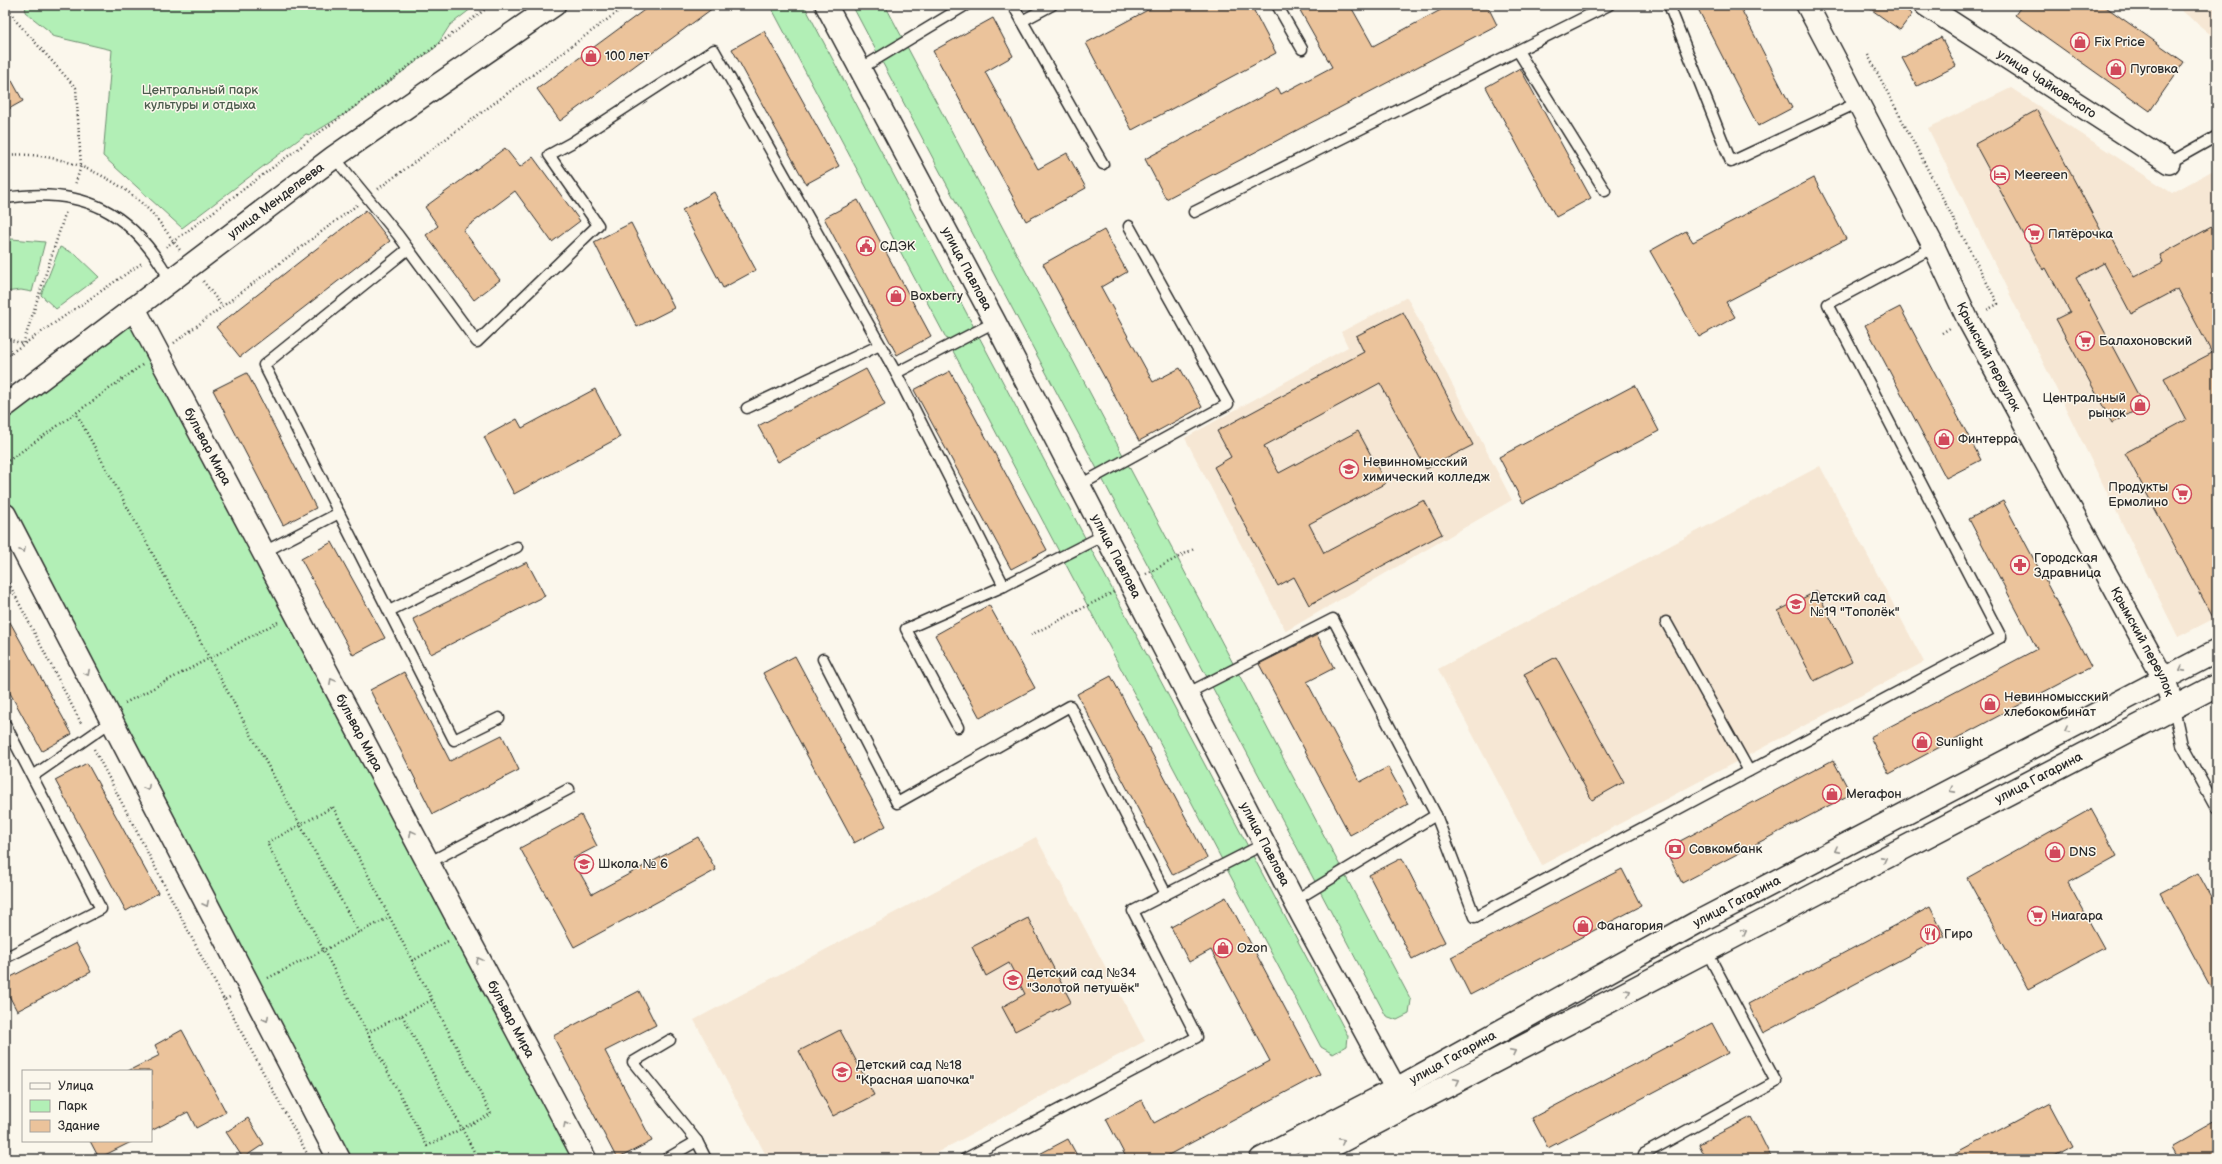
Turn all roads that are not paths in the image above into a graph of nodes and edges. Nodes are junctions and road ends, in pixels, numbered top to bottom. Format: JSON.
{"nodes":[{"id":1,"x":554,"y":5,"type":"edge"},
{"id":2,"x":826,"y":5,"type":"edge"},
{"id":3,"x":966,"y":5,"type":"edge"},
{"id":4,"x":1013,"y":5,"type":"edge"},
{"id":5,"x":1052,"y":5,"type":"edge"},
{"id":6,"x":1277,"y":5,"type":"edge"},
{"id":7,"x":1609,"y":5,"type":"edge"},
{"id":8,"x":1669,"y":5,"type":"edge"},
{"id":9,"x":1807,"y":5,"type":"edge"},
{"id":10,"x":1924,"y":5,"type":"edge"},
{"id":11,"x":1022,"y":21,"type":"junction"},
{"id":12,"x":1302,"y":49,"type":"dead end"},
{"id":13,"x":1518,"y":51,"type":"junction"},
{"id":14,"x":860,"y":69,"type":"junction"},
{"id":15,"x":1858,"y":102,"type":"junction"},
{"id":16,"x":2217,"y":136,"type":"edge"},
{"id":17,"x":334,"y":157,"type":"junction"},
{"id":18,"x":2169,"y":163,"type":"joint"},
{"id":19,"x":1103,"y":164,"type":"dead end"},
{"id":20,"x":1605,"y":191,"type":"dead end"},
{"id":21,"x":5,"y":198,"type":"edge"},
{"id":22,"x":1194,"y":212,"type":"dead end"},
{"id":23,"x":1129,"y":226,"type":"dead end"},
{"id":24,"x":1934,"y":247,"type":"junction"},
{"id":25,"x":408,"y":249,"type":"junction"},
{"id":26,"x":170,"y":280,"type":"junction"},
{"id":27,"x":134,"y":308,"type":"junction"},
{"id":28,"x":996,"y":322,"type":"junction"},
{"id":29,"x":880,"y":345,"type":"junction"},
{"id":30,"x":896,"y":373,"type":"junction"},
{"id":31,"x":5,"y":406,"type":"edge"},
{"id":32,"x":747,"y":408,"type":"dead end"},
{"id":33,"x":1078,"y":486,"type":"junction"},
{"id":34,"x":339,"y":514,"type":"junction"},
{"id":35,"x":5,"y":515,"type":"edge"},
{"id":36,"x":1104,"y":536,"type":"junction"},
{"id":37,"x":517,"y":547,"type":"dead end"},
{"id":38,"x":264,"y":552,"type":"junction"},
{"id":39,"x":1004,"y":586,"type":"junction"},
{"id":40,"x":389,"y":611,"type":"junction"},
{"id":41,"x":1666,"y":622,"type":"dead end"},
{"id":42,"x":2217,"y":651,"type":"edge"},
{"id":43,"x":824,"y":659,"type":"dead end"},
{"id":44,"x":2164,"y":679,"type":"junction"},
{"id":45,"x":2217,"y":685,"type":"edge"},
{"id":46,"x":1186,"y":694,"type":"junction"},
{"id":47,"x":2174,"y":708,"type":"junction"},
{"id":48,"x":109,"y":717,"type":"junction"},
{"id":49,"x":499,"y":718,"type":"dead end"},
{"id":50,"x":5,"y":724,"type":"edge"},
{"id":51,"x":958,"y":727,"type":"dead end"},
{"id":52,"x":1749,"y":771,"type":"junction"},
{"id":53,"x":33,"y":776,"type":"junction"},
{"id":54,"x":569,"y":789,"type":"dead end"},
{"id":55,"x":2217,"y":809,"type":"edge"},
{"id":56,"x":1436,"y":815,"type":"junction"},
{"id":57,"x":1264,"y":844,"type":"junction"},
{"id":58,"x":428,"y":863,"type":"junction"},
{"id":59,"x":1166,"y":894,"type":"junction"},
{"id":60,"x":1294,"y":901,"type":"junction"},
{"id":61,"x":1707,"y":952,"type":"junction"},
{"id":62,"x":5,"y":958,"type":"edge"},
{"id":63,"x":670,"y":1040,"type":"dead end"},
{"id":64,"x":1396,"y":1089,"type":"junction"},
{"id":65,"x":1407,"y":1108,"type":"junction"},
{"id":66,"x":698,"y":1141,"type":"junction"},
{"id":67,"x":1644,"y":1154,"type":"dead end"},
{"id":68,"x":333,"y":1157,"type":"edge"},
{"id":69,"x":585,"y":1159,"type":"edge"},
{"id":70,"x":666,"y":1159,"type":"edge"},
{"id":71,"x":706,"y":1159,"type":"edge"},
{"id":72,"x":965,"y":1159,"type":"edge"},
{"id":73,"x":1261,"y":1159,"type":"edge"},
{"id":74,"x":1307,"y":1159,"type":"edge"}],
"edges":[{"from":1,"to":17,"type":"main road","name":"улица Менделеева"},
{"from":2,"to":14,"type":"street","name":"улица Павлова"},
{"from":3,"to":14,"type":"lane"},
{"from":4,"to":11,"type":"lane"},
{"from":5,"to":11,"type":"lane"},
{"from":6,"to":12,"type":"lane"},
{"from":7,"to":13,"type":"lane"},
{"from":8,"to":15,"type":"lane"},
{"from":9,"to":15,"type":"street","name":"Крымский переулок"},
{"from":10,"to":18,"type":"street","name":"улица Чайковского"},
{"from":11,"to":19,"type":"lane"},
{"from":13,"to":20,"type":"lane"},
{"from":13,"to":22,"type":"lane"},
{"from":14,"to":28,"type":"street","name":"улица Павлова"},
{"from":15,"to":24,"type":"street","name":"Крымский переулок"},
{"from":16,"to":18,"type":"lane"},
{"from":17,"to":25,"type":"lane"},
{"from":17,"to":26,"type":"main road","name":"улица Менделеева"},
{"from":21,"to":26,"type":"lane"},
{"from":23,"to":33,"type":"lane"},
{"from":24,"to":44,"type":"street","name":"Крымский переулок"},
{"from":24,"to":52,"type":"lane"},
{"from":25,"to":29,"type":"lane"},
{"from":25,"to":34,"type":"lane"},
{"from":26,"to":27,"type":"main road","name":"улица Менделеева"},
{"from":27,"to":31,"type":"main road","name":"улица Менделеева"},
{"from":27,"to":38,"type":"main road","name":"бульвар Мира"},
{"from":28,"to":30,"type":"lane"},
{"from":28,"to":33,"type":"street","name":"улица Павлова"},
{"from":29,"to":30,"type":"lane"},
{"from":29,"to":32,"type":"lane"},
{"from":30,"to":39,"type":"lane"},
{"from":33,"to":36,"type":"street","name":"улица Павлова"},
{"from":34,"to":38,"type":"lane"},
{"from":34,"to":40,"type":"lane"},
{"from":35,"to":48,"type":"main road","one_way":true},
{"from":36,"to":39,"type":"lane"},
{"from":36,"to":46,"type":"street","name":"улица Павлова"},
{"from":37,"to":40,"type":"lane"},
{"from":58,"to":38,"type":"main road","name":"бульвар Мира","one_way":true},
{"from":39,"to":51,"type":"lane"},
{"from":40,"to":49,"type":"lane"},
{"from":41,"to":52,"type":"lane"},
{"from":42,"to":44,"type":"main road","name":"улица Гагарина","one_way":true},
{"from":43,"to":59,"type":"lane"},
{"from":44,"to":47,"type":"street","name":"Крымский переулок"},
{"from":44,"to":64,"type":"main road","name":"улица Гагарина","one_way":true},
{"from":45,"to":47,"type":"main road","name":"улица Гагарина"},
{"from":46,"to":56,"type":"lane"},
{"from":46,"to":57,"type":"street","name":"улица Павлова"},
{"from":47,"to":55,"type":"lane"},
{"from":61,"to":47,"type":"main road","name":"улица Гагарина","one_way":true},
{"from":48,"to":53,"type":"lane"},
{"from":48,"to":68,"type":"main road","one_way":true},
{"from":50,"to":53,"type":"lane"},
{"from":52,"to":56,"type":"lane"},
{"from":53,"to":62,"type":"lane"},
{"from":54,"to":58,"type":"lane"},
{"from":56,"to":60,"type":"lane"},
{"from":57,"to":59,"type":"lane"},
{"from":57,"to":60,"type":"street","name":"улица Павлова"},
{"from":69,"to":58,"type":"main road","name":"бульвар Мира","one_way":true},
{"from":59,"to":72,"type":"lane"},
{"from":60,"to":64,"type":"street","name":"улица Павлова"},
{"from":65,"to":61,"type":"main road","name":"улица Гагарина","one_way":true},
{"from":61,"to":67,"type":"lane"},
{"from":63,"to":66,"type":"lane"},
{"from":64,"to":65,"type":"street","name":"улица Павлова"},
{"from":64,"to":73,"type":"main road","name":"улица Гагарина"},
{"from":74,"to":65,"type":"main road","name":"улица Гагарина","one_way":true},
{"from":66,"to":70,"type":"lane"},
{"from":66,"to":71,"type":"lane"}]}
